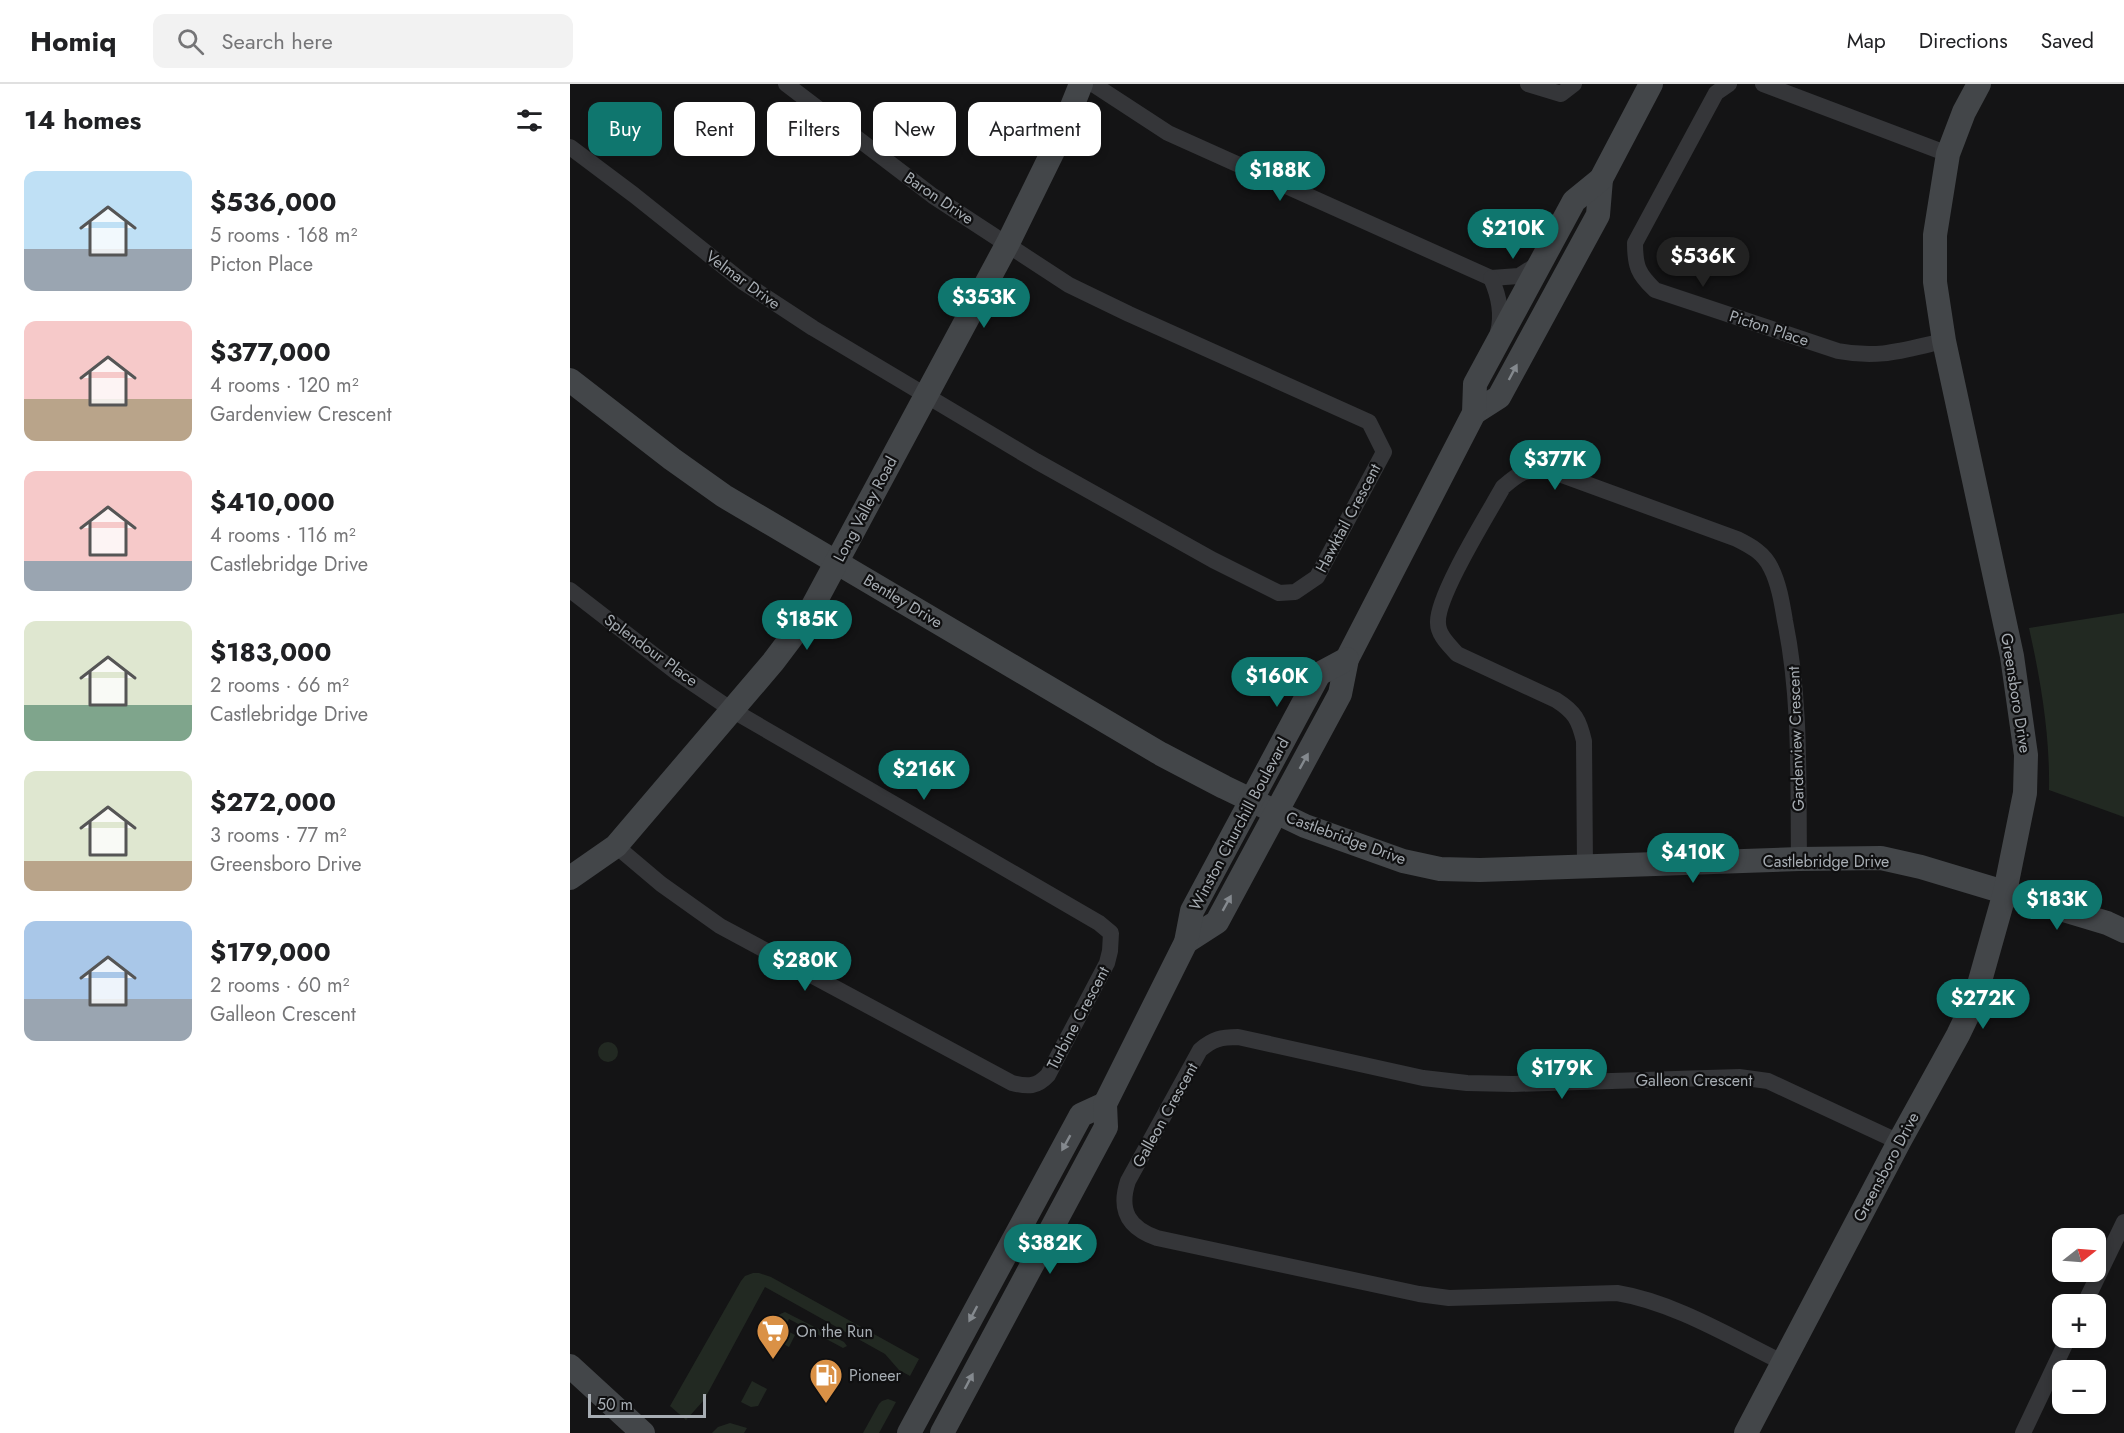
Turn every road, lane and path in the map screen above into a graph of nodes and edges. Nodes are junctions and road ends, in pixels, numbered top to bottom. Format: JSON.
{"nodes":[{"id":1,"x":786,"y":84,"type":"edge"},
{"id":2,"x":1081,"y":84,"type":"edge"},
{"id":3,"x":1093,"y":84,"type":"edge"},
{"id":4,"x":1528,"y":84,"type":"edge"},
{"id":5,"x":1574,"y":84,"type":"edge"},
{"id":6,"x":1651,"y":84,"type":"edge"},
{"id":7,"x":1728,"y":84,"type":"edge"},
{"id":8,"x":1763,"y":84,"type":"edge"},
{"id":9,"x":1979,"y":84,"type":"edge"},
{"id":10,"x":570,"y":147,"type":"edge"},
{"id":11,"x":1948,"y":154,"type":"junction"},
{"id":12,"x":1600,"y":179,"type":"junction"},
{"id":13,"x":1008,"y":243,"type":"junction"},
{"id":14,"x":1541,"y":262,"type":"junction"},
{"id":15,"x":1491,"y":278,"type":"junction"},
{"id":16,"x":1944,"y":341,"type":"junction"},
{"id":17,"x":1492,"y":354,"type":"junction"},
{"id":18,"x":570,"y":380,"type":"edge"},
{"id":19,"x":927,"y":397,"type":"junction"},
{"id":20,"x":1474,"y":413,"type":"junction"},
{"id":21,"x":837,"y":562,"type":"junction"},
{"id":22,"x":570,"y":590,"type":"edge"},
{"id":23,"x":1347,"y":659,"type":"junction"},
{"id":24,"x":732,"y":710,"type":"junction"},
{"id":25,"x":1251,"y":800,"type":"junction"},
{"id":26,"x":1276,"y":812,"type":"junction"},
{"id":27,"x":616,"y":846,"type":"junction"},
{"id":28,"x":1799,"y":859,"type":"junction"},
{"id":29,"x":1585,"y":867,"type":"junction"},
{"id":30,"x":570,"y":878,"type":"edge"},
{"id":31,"x":2005,"y":892,"type":"junction"},
{"id":32,"x":2124,"y":931,"type":"edge"},
{"id":33,"x":1186,"y":942,"type":"junction"},
{"id":34,"x":1106,"y":1104,"type":"junction"},
{"id":35,"x":1899,"y":1142,"type":"junction"},
{"id":36,"x":2124,"y":1222,"type":"edge"},
{"id":37,"x":2089,"y":1294,"type":"edge"},
{"id":38,"x":2063,"y":1348,"type":"edge"},
{"id":39,"x":1782,"y":1362,"type":"junction"},
{"id":40,"x":570,"y":1366,"type":"edge"},
{"id":41,"x":643,"y":1433,"type":"edge"},
{"id":42,"x":909,"y":1433,"type":"edge"},
{"id":43,"x":942,"y":1433,"type":"edge"},
{"id":44,"x":1746,"y":1433,"type":"edge"},
{"id":45,"x":2023,"y":1433,"type":"edge"}],
"edges":[{"from":1,"to":13,"type":"street","name":"Baron Drive"},
{"from":2,"to":13,"type":"street","name":"Long Valley Road"},
{"from":3,"to":15,"type":"street"},
{"from":4,"to":5,"type":"street"},
{"from":6,"to":12,"type":"street","name":"Winston Churchill Boulevard"},
{"from":7,"to":16,"type":"street","name":"Picton Place"},
{"from":8,"to":11,"type":"street"},
{"from":9,"to":11,"type":"street","name":"Greensboro Drive"},
{"from":10,"to":19,"type":"street","name":"Velmar Drive"},
{"from":11,"to":16,"type":"street","name":"Greensboro Drive"},
{"from":12,"to":14,"type":"street","name":"Winston Churchill Boulevard"},
{"from":20,"to":12,"type":"street","name":"Winston Churchill Boulevard","one_way":true},
{"from":13,"to":19,"type":"street","name":"Long Valley Road"},
{"from":13,"to":19,"type":"street","name":"Hawktail Crescent"},
{"from":14,"to":15,"type":"street"},
{"from":14,"to":17,"type":"street","name":"Winston Churchill Boulevard"},
{"from":15,"to":17,"type":"street"},
{"from":16,"to":31,"type":"street","name":"Greensboro Drive"},
{"from":17,"to":20,"type":"street","name":"Winston Churchill Boulevard"},
{"from":18,"to":21,"type":"street","name":"Bentley Drive"},
{"from":19,"to":21,"type":"street","name":"Long Valley Road"},
{"from":20,"to":23,"type":"street","name":"Winston Churchill Boulevard"},
{"from":21,"to":24,"type":"street","name":"Long Valley Road"},
{"from":21,"to":25,"type":"street","name":"Bentley Drive"},
{"from":22,"to":24,"type":"street","name":"Splendour Place"},
{"from":23,"to":25,"type":"street","name":"Winston Churchill Boulevard"},
{"from":26,"to":23,"type":"street","name":"Winston Churchill Boulevard","one_way":true},
{"from":24,"to":27,"type":"street","name":"Long Valley Road"},
{"from":24,"to":27,"type":"street","name":"Turbine Crescent"},
{"from":25,"to":26,"type":"street","name":"Bentley Drive"},
{"from":25,"to":33,"type":"street","name":"Winston Churchill Boulevard"},
{"from":26,"to":29,"type":"street","name":"Castlebridge Drive"},
{"from":33,"to":26,"type":"street","name":"Winston Churchill Boulevard","one_way":true},
{"from":27,"to":30,"type":"street","name":"Long Valley Road"},
{"from":28,"to":29,"type":"street","name":"Castlebridge Drive"},
{"from":28,"to":29,"type":"street","name":"Gardenview Crescent"},
{"from":28,"to":31,"type":"street","name":"Castlebridge Drive"},
{"from":31,"to":32,"type":"street","name":"Castlebridge Drive"},
{"from":31,"to":35,"type":"street","name":"Greensboro Drive"},
{"from":33,"to":34,"type":"street","name":"Winston Churchill Boulevard"},
{"from":34,"to":42,"type":"street","one_way":true},
{"from":43,"to":34,"type":"street","name":"Winston Churchill Boulevard","one_way":true},
{"from":35,"to":39,"type":"street","name":"Greensboro Drive"},
{"from":35,"to":39,"type":"street","name":"Galleon Crescent"},
{"from":36,"to":37,"type":"street"},
{"from":38,"to":45,"type":"street"},
{"from":39,"to":44,"type":"street","name":"Greensboro Drive"},
{"from":40,"to":41,"type":"street"}]}
